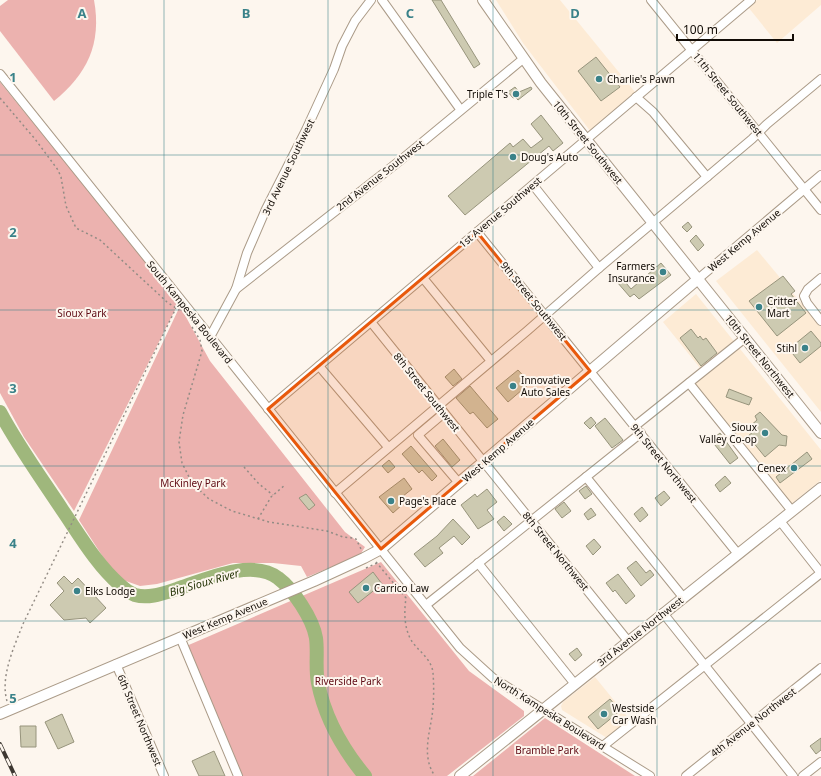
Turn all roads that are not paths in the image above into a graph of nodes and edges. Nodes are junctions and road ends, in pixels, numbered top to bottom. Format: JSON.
{"nodes":[{"id":1,"x":371,"y":0,"type":"edge"},
{"id":2,"x":382,"y":0,"type":"edge"},
{"id":3,"x":483,"y":0,"type":"edge"},
{"id":4,"x":651,"y":0,"type":"edge"},
{"id":5,"x":746,"y":2,"type":"edge"},
{"id":6,"x":692,"y":50,"type":"junction"},
{"id":7,"x":523,"y":59,"type":"junction"},
{"id":8,"x":0,"y":74,"type":"edge"},
{"id":9,"x":821,"y":79,"type":"edge"},
{"id":10,"x":636,"y":97,"type":"junction"},
{"id":11,"x":460,"y":109,"type":"junction"},
{"id":12,"x":759,"y":132,"type":"junction"},
{"id":13,"x":586,"y":140,"type":"junction"},
{"id":14,"x":821,"y":175,"type":"edge"},
{"id":15,"x":707,"y":177,"type":"junction"},
{"id":16,"x":533,"y":185,"type":"junction"},
{"id":17,"x":804,"y":189,"type":"junction"},
{"id":18,"x":821,"y":210,"type":"edge"},
{"id":19,"x":652,"y":223,"type":"junction"},
{"id":20,"x":477,"y":232,"type":"junction"},
{"id":21,"x":599,"y":268,"type":"junction"},
{"id":22,"x":423,"y":278,"type":"junction"},
{"id":23,"x":821,"y":278,"type":"edge"},
{"id":24,"x":698,"y":279,"type":"junction"},
{"id":25,"x":236,"y":289,"type":"junction"},
{"id":26,"x":545,"y":315,"type":"junction"},
{"id":27,"x":821,"y":321,"type":"edge"},
{"id":28,"x":371,"y":322,"type":"junction"},
{"id":29,"x":210,"y":337,"type":"junction"},
{"id":30,"x":745,"y":338,"type":"junction"},
{"id":31,"x":491,"y":361,"type":"junction"},
{"id":32,"x":319,"y":366,"type":"junction"},
{"id":33,"x":590,"y":371,"type":"junction"},
{"id":34,"x":689,"y":383,"type":"junction"},
{"id":35,"x":438,"y":405,"type":"junction"},
{"id":36,"x":268,"y":409,"type":"junction"},
{"id":37,"x":444,"y":413,"type":"junction"},
{"id":38,"x":635,"y":426,"type":"junction"},
{"id":39,"x":641,"y":433,"type":"junction"},
{"id":40,"x":821,"y":434,"type":"edge"},
{"id":41,"x":388,"y":448,"type":"junction"},
{"id":42,"x":484,"y":462,"type":"junction"},
{"id":43,"x":586,"y":477,"type":"junction"},
{"id":44,"x":459,"y":483,"type":"junction"},
{"id":45,"x":821,"y":488,"type":"edge"},
{"id":46,"x":335,"y":493,"type":"junction"},
{"id":47,"x":792,"y":511,"type":"junction"},
{"id":48,"x":531,"y":520,"type":"junction"},
{"id":49,"x":780,"y":521,"type":"junction"},
{"id":50,"x":380,"y":549,"type":"junction"},
{"id":51,"x":738,"y":554,"type":"junction"},
{"id":52,"x":478,"y":563,"type":"junction"},
{"id":53,"x":821,"y":573,"type":"edge"},
{"id":54,"x":683,"y":597,"type":"junction"},
{"id":55,"x":426,"y":605,"type":"junction"},
{"id":56,"x":663,"y":613,"type":"junction"},
{"id":57,"x":180,"y":637,"type":"junction"},
{"id":58,"x":628,"y":641,"type":"junction"},
{"id":59,"x":116,"y":664,"type":"junction"},
{"id":60,"x":705,"y":666,"type":"junction"},
{"id":61,"x":821,"y":668,"type":"edge"},
{"id":62,"x":574,"y":683,"type":"junction"},
{"id":63,"x":543,"y":708,"type":"junction"},
{"id":64,"x":0,"y":714,"type":"edge"},
{"id":65,"x":751,"y":724,"type":"junction"},
{"id":66,"x":603,"y":746,"type":"junction"},
{"id":67,"x":821,"y":762,"type":"edge"},
{"id":68,"x":164,"y":776,"type":"edge"},
{"id":69,"x":238,"y":776,"type":"edge"},
{"id":70,"x":460,"y":776,"type":"edge"},
{"id":71,"x":650,"y":776,"type":"edge"},
{"id":72,"x":686,"y":776,"type":"edge"},
{"id":73,"x":793,"y":776,"type":"edge"},
{"id":74,"x":803,"y":776,"type":"edge"}],
"edges":[{"from":1,"to":25,"type":"street","name":"3rd Avenue Southwest"},
{"from":2,"to":11,"type":"street"},
{"from":3,"to":7,"type":"main road","name":"10th Street Southwest"},
{"from":4,"to":6,"type":"street","name":"11th Street Southwest"},
{"from":5,"to":6,"type":"street","name":"1st Avenue Southwest"},
{"from":6,"to":10,"type":"street","name":"1st Avenue Southwest"},
{"from":6,"to":12,"type":"street","name":"11th Street Southwest"},
{"from":7,"to":11,"type":"street","name":"2nd Avenue Southwest"},
{"from":7,"to":13,"type":"main road","name":"10th Street Southwest"},
{"from":8,"to":29,"type":"street","name":"South Kampeska Boulevard"},
{"from":9,"to":12,"type":"street"},
{"from":10,"to":13,"type":"street","name":"1st Avenue Southwest"},
{"from":10,"to":15,"type":"street"},
{"from":11,"to":25,"type":"street","name":"2nd Avenue Southwest"},
{"from":12,"to":15,"type":"street"},
{"from":12,"to":17,"type":"street","name":"11th Street Southwest"},
{"from":13,"to":16,"type":"street","name":"1st Avenue Southwest"},
{"from":13,"to":19,"type":"main road","name":"10th Street Southwest"},
{"from":14,"to":17,"type":"street","name":"West Kemp Avenue"},
{"from":15,"to":19,"type":"street"},
{"from":16,"to":20,"type":"street","name":"1st Avenue Southwest"},
{"from":16,"to":21,"type":"street"},
{"from":17,"to":18,"type":"street","name":"11th Street Southwest"},
{"from":17,"to":24,"type":"street","name":"West Kemp Avenue"},
{"from":19,"to":21,"type":"street"},
{"from":19,"to":24,"type":"main road","name":"10th Street Southwest"},
{"from":20,"to":22,"type":"street","name":"1st Avenue Southwest"},
{"from":20,"to":26,"type":"street","name":"9th Street Southwest"},
{"from":21,"to":26,"type":"street"},
{"from":22,"to":28,"type":"street","name":"1st Avenue Southwest"},
{"from":22,"to":31,"type":"street"},
{"from":23,"to":27,"type":"street"},
{"from":24,"to":30,"type":"main road","name":"10th Street Northwest"},
{"from":24,"to":33,"type":"main road","name":"West Kemp Avenue"},
{"from":25,"to":29,"type":"street","name":"3rd Avenue Southwest"},
{"from":26,"to":31,"type":"street"},
{"from":26,"to":33,"type":"street","name":"9th Street Southwest"},
{"from":28,"to":32,"type":"street","name":"1st Avenue Southwest"},
{"from":28,"to":35,"type":"street","name":"8th Street Southwest"},
{"from":29,"to":36,"type":"street","name":"South Kampeska Boulevard"},
{"from":30,"to":34,"type":"street"},
{"from":30,"to":40,"type":"main road","name":"10th Street Northwest"},
{"from":31,"to":35,"type":"street"},
{"from":32,"to":36,"type":"street","name":"1st Avenue Southwest"},
{"from":32,"to":41,"type":"street"},
{"from":33,"to":38,"type":"street","name":"9th Street Northwest"},
{"from":33,"to":42,"type":"main road","name":"West Kemp Avenue"},
{"from":34,"to":38,"type":"street"},
{"from":34,"to":47,"type":"street"},
{"from":35,"to":37,"type":"street","name":"8th Street Southwest"},
{"from":35,"to":41,"type":"street"},
{"from":36,"to":46,"type":"street","name":"South Kampeska Boulevard"},
{"from":37,"to":42,"type":"street","name":"8th Street Southwest"},
{"from":37,"to":44,"type":"street"},
{"from":38,"to":39,"type":"street","name":"9th Street Northwest"},
{"from":39,"to":43,"type":"street"},
{"from":39,"to":51,"type":"street","name":"9th Street Northwest"},
{"from":41,"to":46,"type":"street"},
{"from":42,"to":44,"type":"main road","name":"West Kemp Avenue"},
{"from":42,"to":48,"type":"street","name":"8th Street Northwest"},
{"from":43,"to":48,"type":"street"},
{"from":43,"to":54,"type":"street"},
{"from":44,"to":50,"type":"main road","name":"West Kemp Avenue"},
{"from":45,"to":47,"type":"main road","name":"3rd Avenue Northwest"},
{"from":46,"to":50,"type":"street","name":"South Kampeska Boulevard"},
{"from":47,"to":49,"type":"main road","name":"3rd Avenue Northwest"},
{"from":48,"to":52,"type":"street"},
{"from":48,"to":58,"type":"street","name":"8th Street Northwest"},
{"from":49,"to":51,"type":"main road","name":"3rd Avenue Northwest"},
{"from":49,"to":53,"type":"street"},
{"from":50,"to":55,"type":"street","name":"North Kampeska Boulevard"},
{"from":50,"to":57,"type":"main road","name":"West Kemp Avenue"},
{"from":51,"to":54,"type":"main road","name":"3rd Avenue Northwest"},
{"from":52,"to":55,"type":"street"},
{"from":52,"to":62,"type":"street"},
{"from":53,"to":60,"type":"street"},
{"from":54,"to":56,"type":"main road","name":"3rd Avenue Northwest"},
{"from":55,"to":63,"type":"street","name":"North Kampeska Boulevard"},
{"from":56,"to":58,"type":"main road","name":"3rd Avenue Northwest"},
{"from":56,"to":60,"type":"street"},
{"from":57,"to":59,"type":"main road","name":"West Kemp Avenue"},
{"from":57,"to":69,"type":"street"},
{"from":58,"to":62,"type":"main road","name":"3rd Avenue Northwest"},
{"from":59,"to":64,"type":"main road","name":"West Kemp Avenue"},
{"from":59,"to":68,"type":"street","name":"6th Street Northwest"},
{"from":60,"to":65,"type":"street"},
{"from":60,"to":66,"type":"street"},
{"from":61,"to":65,"type":"street","name":"4th Avenue Northwest"},
{"from":62,"to":63,"type":"main road","name":"3rd Avenue Northwest"},
{"from":63,"to":66,"type":"street","name":"North Kampeska Boulevard"},
{"from":63,"to":70,"type":"main road","name":"3rd Avenue Northwest"},
{"from":65,"to":72,"type":"street","name":"4th Avenue Northwest"},
{"from":65,"to":73,"type":"street"},
{"from":66,"to":71,"type":"street","name":"North Kampeska Boulevard"},
{"from":67,"to":74,"type":"street"}]}
